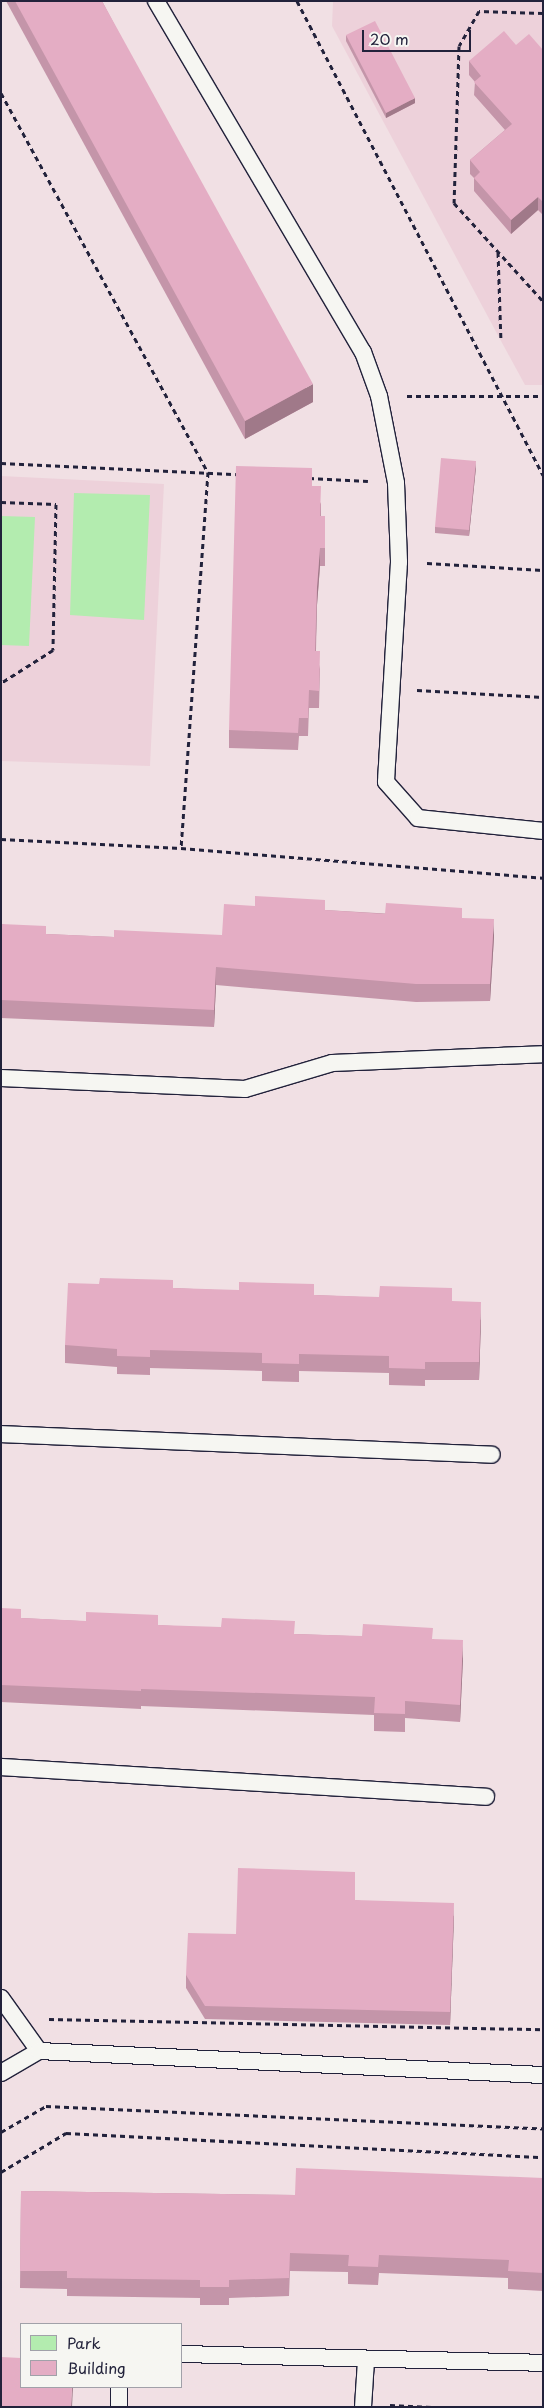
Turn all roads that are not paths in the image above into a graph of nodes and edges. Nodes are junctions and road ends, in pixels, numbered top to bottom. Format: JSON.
{"nodes":[{"id":1,"x":156,"y":1,"type":"edge"},
{"id":2,"x":543,"y":832,"type":"edge"},
{"id":3,"x":543,"y":1054,"type":"edge"},
{"id":4,"x":1,"y":1078,"type":"edge"},
{"id":5,"x":1,"y":1434,"type":"edge"},
{"id":6,"x":492,"y":1455,"type":"dead end"},
{"id":7,"x":1,"y":1767,"type":"edge"},
{"id":8,"x":486,"y":1798,"type":"dead end"},
{"id":9,"x":1,"y":1998,"type":"edge"},
{"id":10,"x":40,"y":2051,"type":"junction"},
{"id":11,"x":1,"y":2073,"type":"edge"},
{"id":12,"x":543,"y":2075,"type":"edge"},
{"id":13,"x":182,"y":2354,"type":"edge"},
{"id":14,"x":366,"y":2360,"type":"junction"},
{"id":15,"x":543,"y":2363,"type":"edge"},
{"id":16,"x":119,"y":2388,"type":"edge"},
{"id":17,"x":363,"y":2405,"type":"edge"},
{"id":18,"x":119,"y":2407,"type":"edge"}],
"edges":[{"from":1,"to":2,"type":"lane"},
{"from":3,"to":4,"type":"lane"},
{"from":5,"to":6,"type":"lane"},
{"from":7,"to":8,"type":"lane"},
{"from":9,"to":10,"type":"lane"},
{"from":10,"to":11,"type":"lane"},
{"from":10,"to":12,"type":"lane"},
{"from":13,"to":14,"type":"lane"},
{"from":14,"to":15,"type":"lane"},
{"from":14,"to":17,"type":"lane"},
{"from":16,"to":18,"type":"lane"}]}
